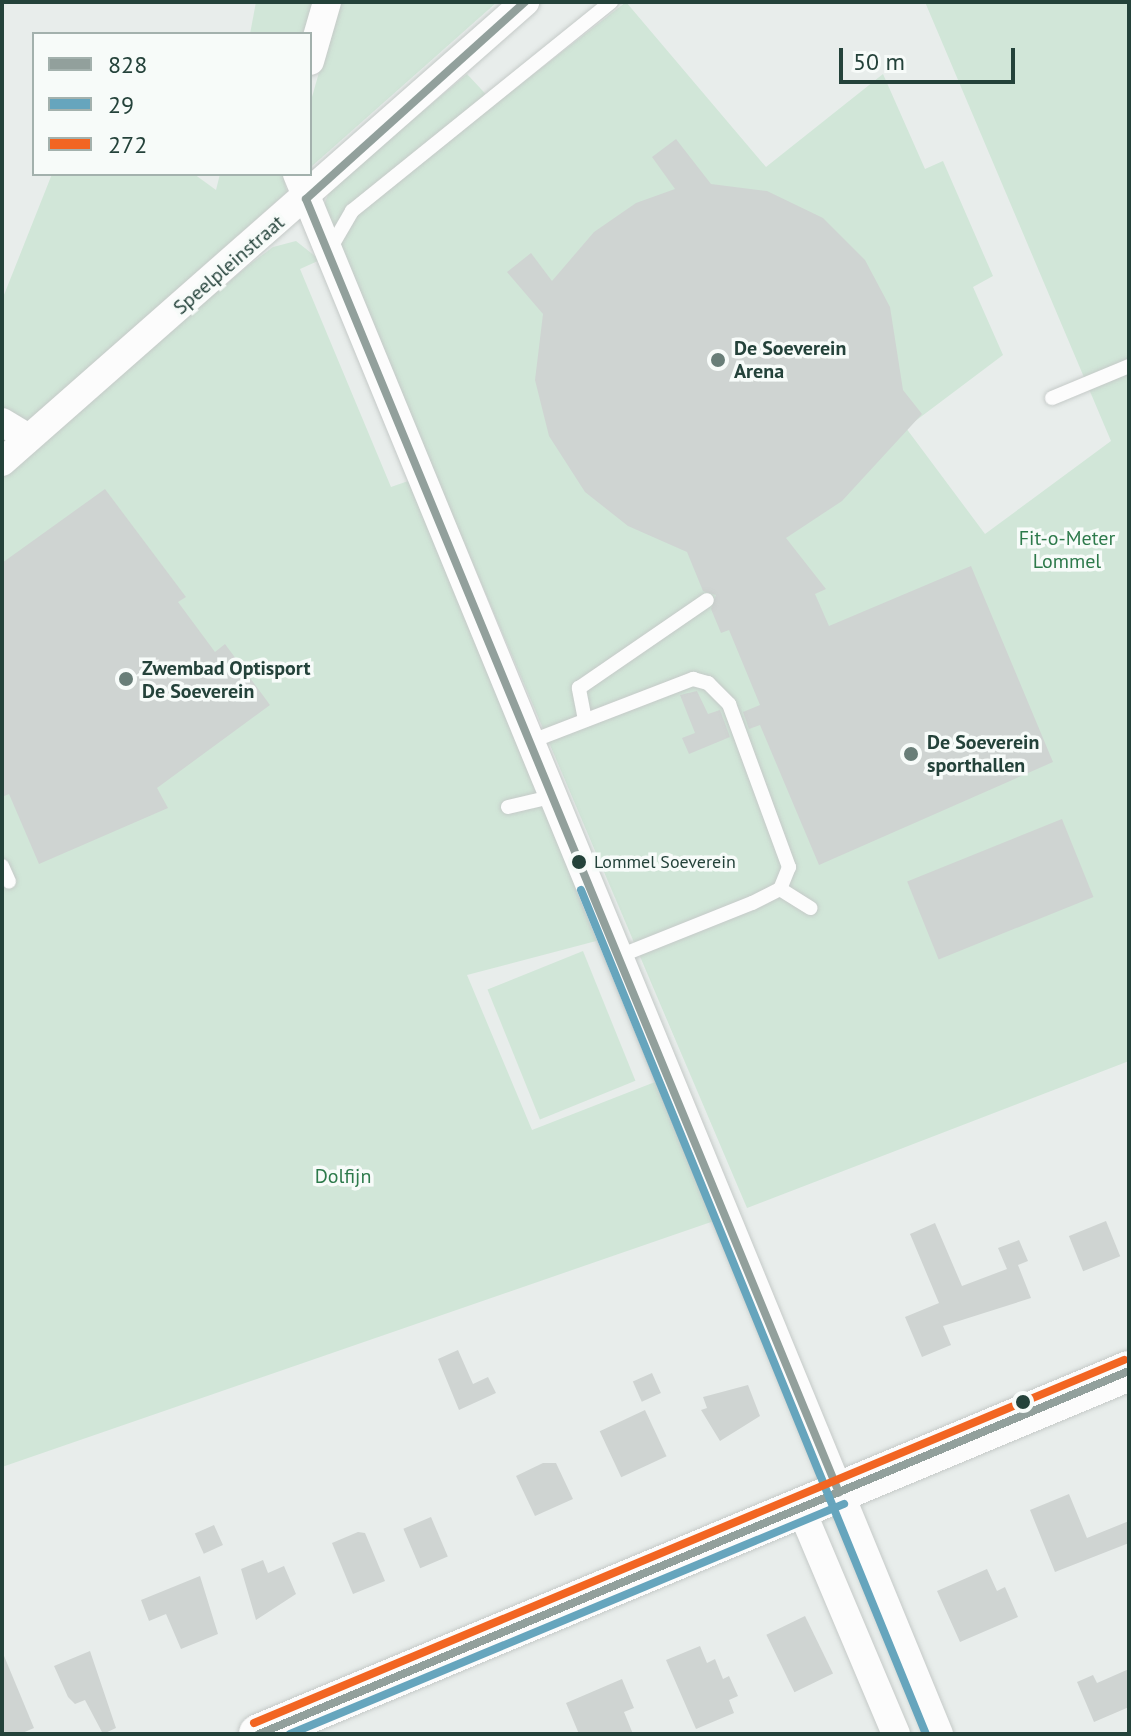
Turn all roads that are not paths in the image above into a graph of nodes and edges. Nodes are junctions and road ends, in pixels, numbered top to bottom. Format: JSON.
{"nodes":[{"id":1,"x":327,"y":2,"type":"edge"},
{"id":2,"x":525,"y":2,"type":"edge"},
{"id":3,"x":611,"y":2,"type":"edge"},
{"id":4,"x":312,"y":54,"type":"edge"},
{"id":5,"x":301,"y":186,"type":"edge"},
{"id":6,"x":327,"y":257,"type":"junction"},
{"id":7,"x":1129,"y":366,"type":"edge"},
{"id":8,"x":1052,"y":398,"type":"dead end"},
{"id":9,"x":2,"y":422,"type":"edge"},
{"id":10,"x":29,"y":438,"type":"junction"},
{"id":11,"x":2,"y":462,"type":"edge"},
{"id":12,"x":707,"y":600,"type":"dead end"},
{"id":13,"x":585,"y":720,"type":"junction"},
{"id":14,"x":532,"y":741,"type":"junction"},
{"id":15,"x":555,"y":796,"type":"junction"},
{"id":16,"x":508,"y":807,"type":"dead end"},
{"id":17,"x":2,"y":866,"type":"edge"},
{"id":18,"x":9,"y":882,"type":"dead end"},
{"id":19,"x":780,"y":889,"type":"junction"},
{"id":20,"x":810,"y":908,"type":"dead end"},
{"id":21,"x":622,"y":955,"type":"junction"},
{"id":22,"x":1129,"y":1371,"type":"edge"},
{"id":23,"x":839,"y":1493,"type":"junction"},
{"id":24,"x":801,"y":1509,"type":"junction"},
{"id":25,"x":259,"y":1734,"type":"edge"},
{"id":26,"x":896,"y":1734,"type":"edge"},
{"id":27,"x":939,"y":1734,"type":"edge"}],
"edges":[{"from":1,"to":4,"type":"street"},
{"from":2,"to":5,"type":"street","name":"Speelpleinstraat"},
{"from":3,"to":6,"type":"lane"},
{"from":5,"to":6,"type":"street"},
{"from":5,"to":10,"type":"street","name":"Speelpleinstraat"},
{"from":6,"to":14,"type":"street"},
{"from":7,"to":8,"type":"lane"},
{"from":9,"to":10,"type":"street"},
{"from":10,"to":11,"type":"street","name":"Speelpleinstraat"},
{"from":12,"to":13,"type":"lane"},
{"from":13,"to":14,"type":"lane"},
{"from":13,"to":19,"type":"lane"},
{"from":14,"to":15,"type":"street"},
{"from":15,"to":16,"type":"lane"},
{"from":15,"to":21,"type":"street"},
{"from":17,"to":18,"type":"lane"},
{"from":19,"to":20,"type":"lane"},
{"from":19,"to":21,"type":"lane"},
{"from":21,"to":23,"type":"street"},
{"from":22,"to":23,"type":"main road"},
{"from":23,"to":24,"type":"main road"},
{"from":23,"to":27,"type":"street"},
{"from":24,"to":25,"type":"main road"},
{"from":24,"to":26,"type":"street"}]}
